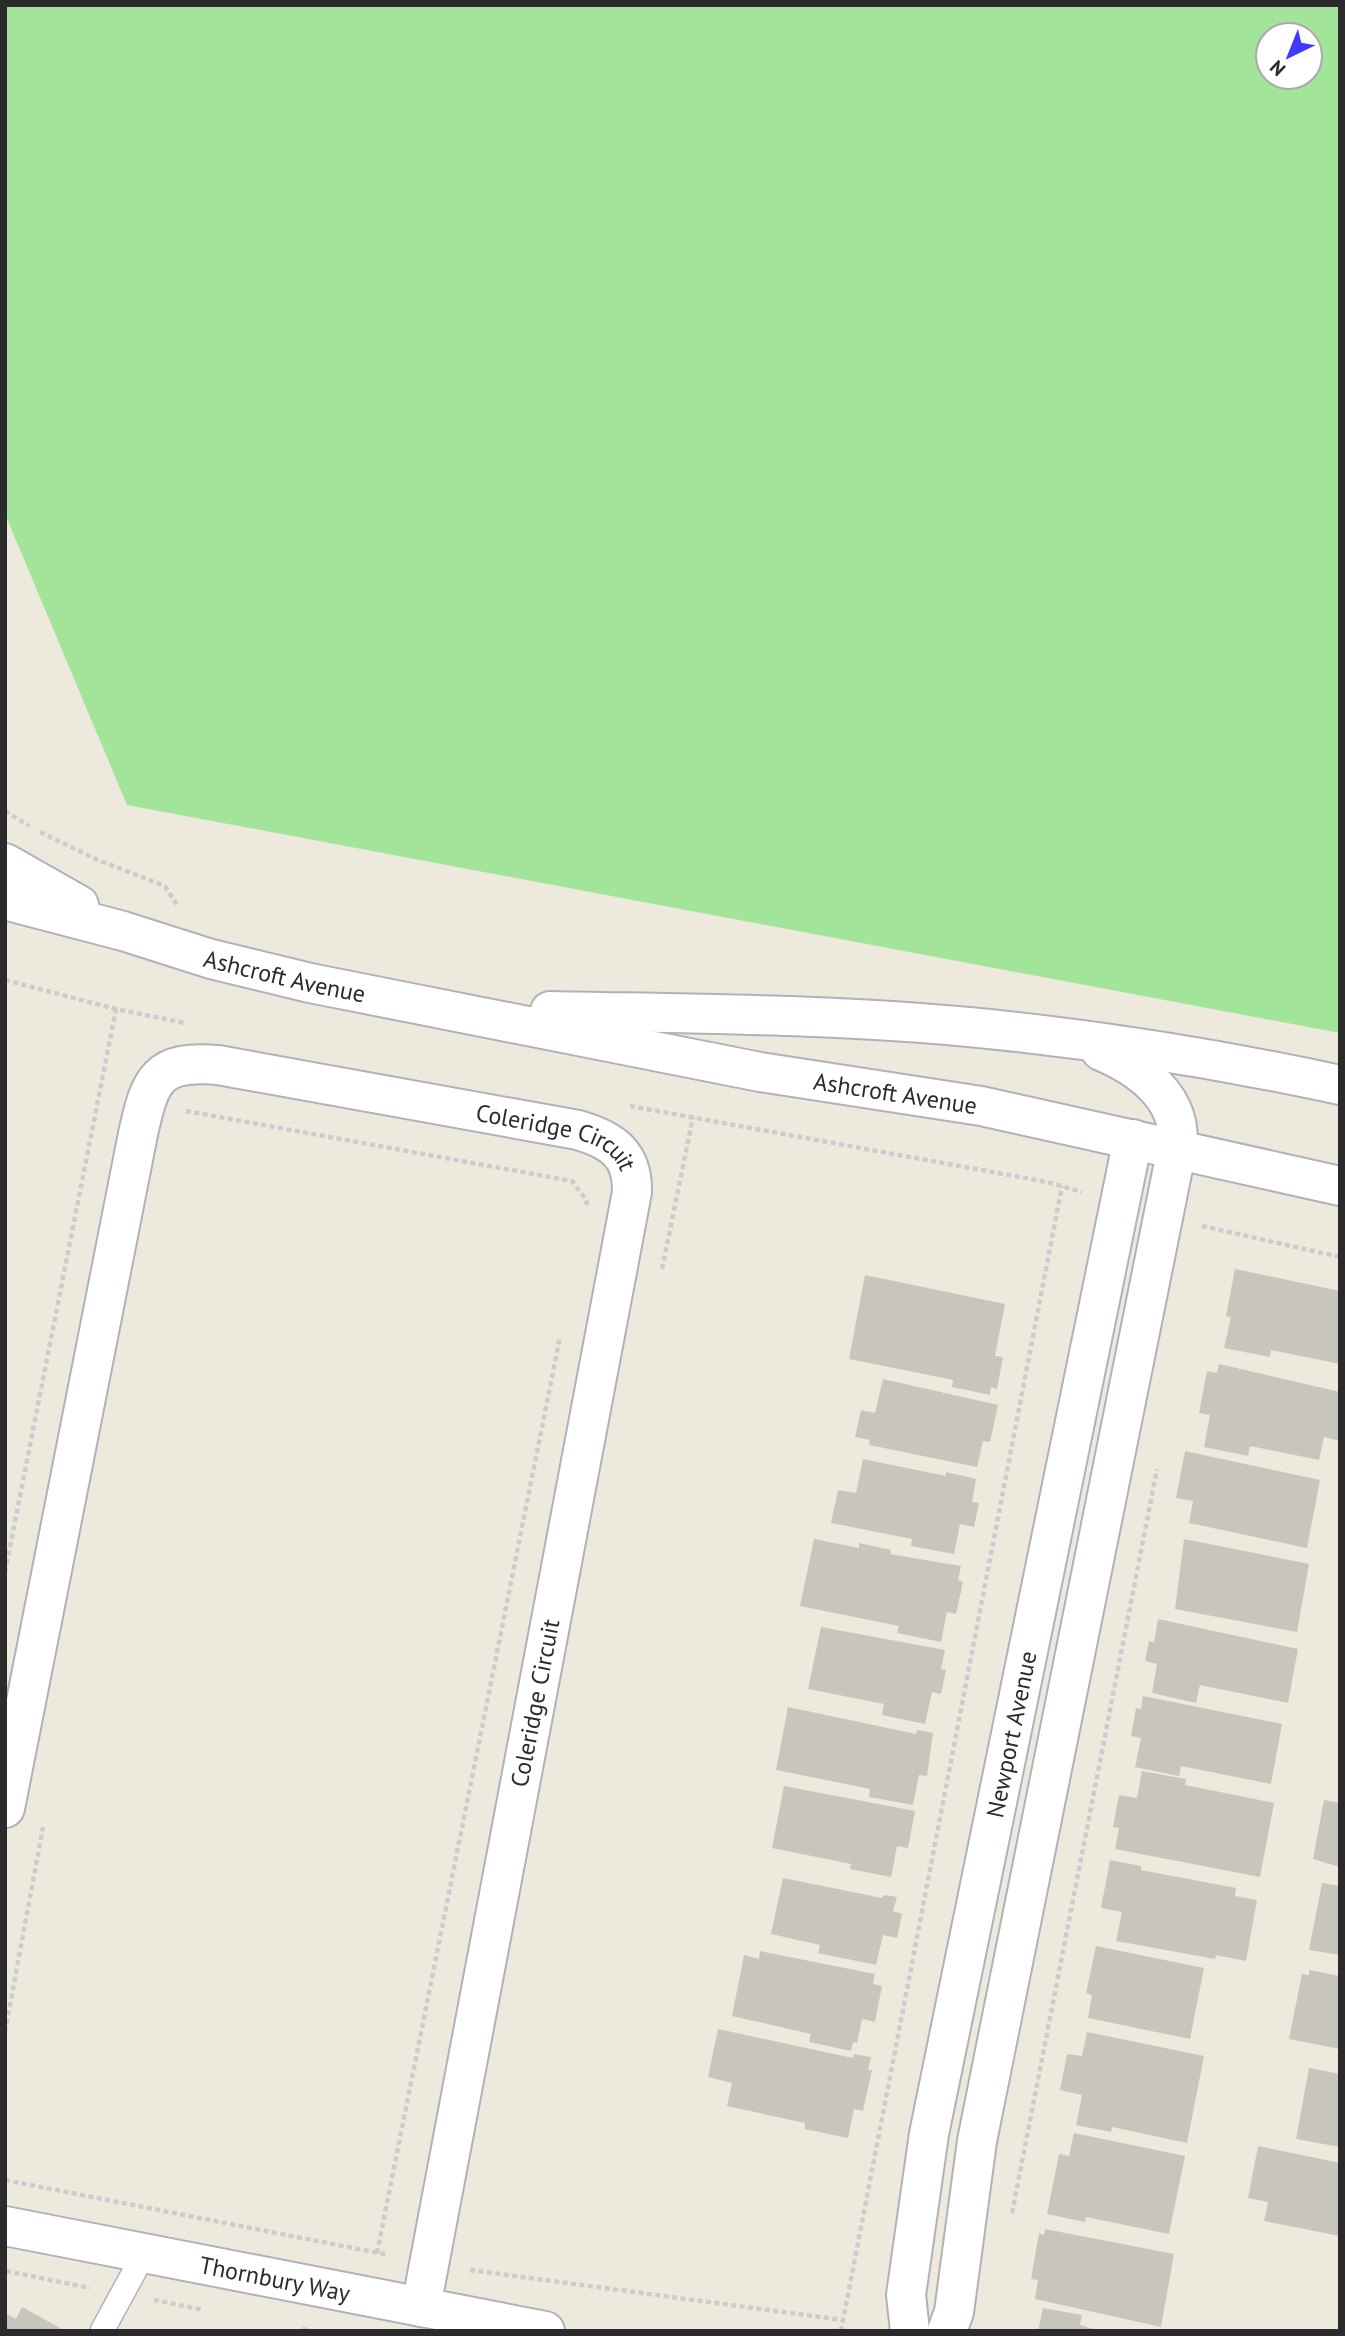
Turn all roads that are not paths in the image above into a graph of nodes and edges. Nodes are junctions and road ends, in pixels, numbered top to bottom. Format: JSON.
{"nodes":[{"id":1,"x":5,"y":863,"type":"edge"},
{"id":2,"x":5,"y":900,"type":"edge"},
{"id":3,"x":123,"y":930,"type":"junction"},
{"id":4,"x":450,"y":1008,"type":"junction"},
{"id":5,"x":1074,"y":1040,"type":"junction"},
{"id":6,"x":1340,"y":1085,"type":"edge"},
{"id":7,"x":1132,"y":1139,"type":"junction"},
{"id":8,"x":1177,"y":1148,"type":"junction"},
{"id":9,"x":1340,"y":1186,"type":"edge"},
{"id":10,"x":5,"y":1808,"type":"edge"},
{"id":11,"x":929,"y":2134,"type":"junction"},
{"id":12,"x":977,"y":2141,"type":"junction"},
{"id":13,"x":5,"y":2226,"type":"edge"},
{"id":14,"x":145,"y":2252,"type":"junction"},
{"id":15,"x":421,"y":2306,"type":"junction"},
{"id":16,"x":102,"y":2331,"type":"edge"},
{"id":17,"x":545,"y":2331,"type":"edge"},
{"id":18,"x":910,"y":2331,"type":"edge"},
{"id":19,"x":947,"y":2331,"type":"edge"}],
"edges":[{"from":1,"to":3,"type":"street","name":"Ashcroft Avenue"},
{"from":2,"to":3,"type":"street","name":"Ashcroft Avenue"},
{"from":3,"to":4,"type":"street","name":"Ashcroft Avenue"},
{"from":4,"to":5,"type":"street","name":"Ashcroft Avenue"},
{"from":4,"to":7,"type":"street","name":"Ashcroft Avenue"},
{"from":5,"to":6,"type":"street","name":"Ashcroft Avenue"},
{"from":5,"to":8,"type":"street","name":"Newport Avenue"},
{"from":7,"to":8,"type":"street","name":"Ashcroft Avenue"},
{"from":7,"to":11,"type":"street","name":"Newport Avenue"},
{"from":8,"to":9,"type":"street","name":"Ashcroft Avenue"},
{"from":8,"to":12,"type":"street","name":"Newport Avenue"},
{"from":10,"to":15,"type":"street","name":"Coleridge Circuit"},
{"from":11,"to":12,"type":"street"},
{"from":11,"to":18,"type":"street","name":"Newport Avenue"},
{"from":12,"to":19,"type":"street","name":"Newport Avenue"},
{"from":13,"to":14,"type":"street","name":"Thornbury Way"},
{"from":14,"to":15,"type":"street","name":"Thornbury Way"},
{"from":14,"to":16,"type":"lane"},
{"from":15,"to":17,"type":"street","name":"Thornbury Way"}]}
